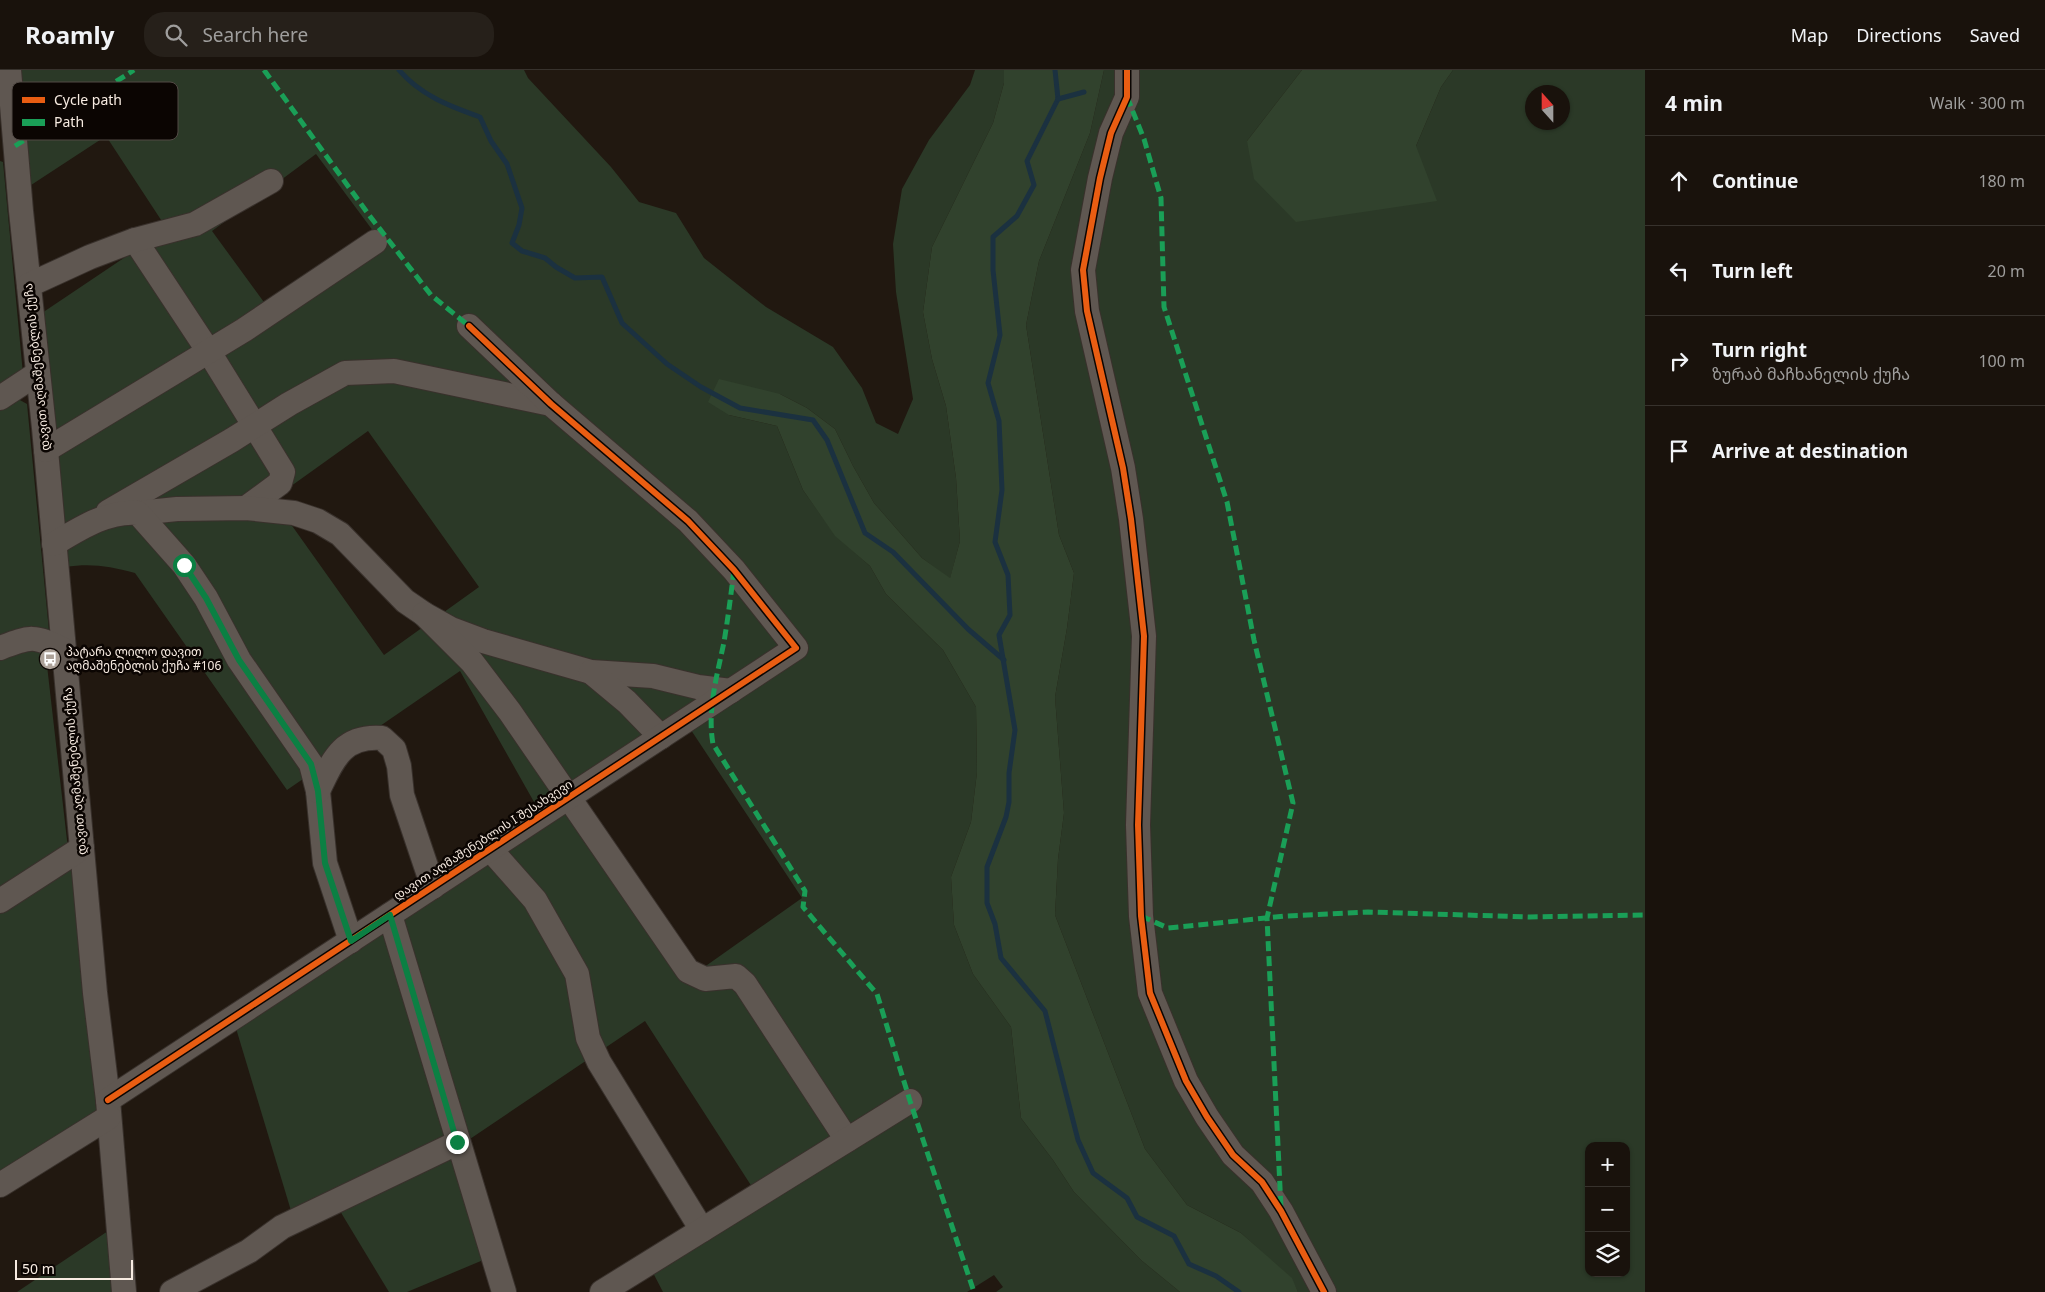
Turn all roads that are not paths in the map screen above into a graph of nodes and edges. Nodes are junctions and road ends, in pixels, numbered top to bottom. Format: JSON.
{"nodes":[{"id":1,"x":9,"y":70,"type":"edge"},
{"id":2,"x":1126,"y":70,"type":"edge"},
{"id":3,"x":7,"y":143,"type":"edge"},
{"id":4,"x":271,"y":181,"type":"dead end"},
{"id":5,"x":134,"y":240,"type":"junction"},
{"id":6,"x":375,"y":242,"type":"dead end"},
{"id":7,"x":29,"y":285,"type":"junction"},
{"id":8,"x":470,"y":326,"type":"dead end"},
{"id":9,"x":208,"y":352,"type":"junction"},
{"id":10,"x":38,"y":373,"type":"junction"},
{"id":11,"x":0,"y":398,"type":"edge"},
{"id":12,"x":551,"y":404,"type":"junction"},
{"id":13,"x":255,"y":426,"type":"junction"},
{"id":14,"x":46,"y":450,"type":"junction"},
{"id":15,"x":246,"y":508,"type":"junction"},
{"id":16,"x":138,"y":513,"type":"junction"},
{"id":17,"x":94,"y":521,"type":"junction"},
{"id":18,"x":54,"y":544,"type":"junction"},
{"id":19,"x":424,"y":614,"type":"junction"},
{"id":20,"x":0,"y":648,"type":"edge"},
{"id":21,"x":64,"y":650,"type":"junction"},
{"id":22,"x":591,"y":672,"type":"junction"},
{"id":23,"x":731,"y":691,"type":"junction"},
{"id":24,"x":661,"y":737,"type":"junction"},
{"id":25,"x":318,"y":791,"type":"junction"},
{"id":26,"x":568,"y":798,"type":"junction"},
{"id":27,"x":82,"y":848,"type":"junction"},
{"id":28,"x":490,"y":849,"type":"junction"},
{"id":29,"x":433,"y":887,"type":"junction"},
{"id":30,"x":0,"y":901,"type":"edge"},
{"id":31,"x":390,"y":915,"type":"junction"},
{"id":32,"x":351,"y":941,"type":"junction"},
{"id":33,"x":910,"y":1101,"type":"dead end"},
{"id":34,"x":108,"y":1108,"type":"junction"},
{"id":35,"x":847,"y":1140,"type":"junction"},
{"id":36,"x":457,"y":1142,"type":"junction"},
{"id":37,"x":0,"y":1185,"type":"edge"},
{"id":38,"x":702,"y":1230,"type":"junction"},
{"id":39,"x":124,"y":1292,"type":"edge"},
{"id":40,"x":172,"y":1292,"type":"edge"},
{"id":41,"x":504,"y":1292,"type":"edge"},
{"id":42,"x":602,"y":1292,"type":"edge"},
{"id":43,"x":1324,"y":1292,"type":"edge"}],
"edges":[{"from":1,"to":3,"type":"street","name":"დავით აღმაშენებლის ქუჩა"},
{"from":2,"to":43,"type":"street"},
{"from":3,"to":7,"type":"street","name":"დავით აღმაშენებლის ქუჩა"},
{"from":4,"to":5,"type":"street"},
{"from":5,"to":7,"type":"street"},
{"from":5,"to":9,"type":"street"},
{"from":6,"to":9,"type":"street"},
{"from":7,"to":10,"type":"street","name":"დავით აღმაშენებლის ქუჩა"},
{"from":8,"to":12,"type":"street"},
{"from":9,"to":13,"type":"street"},
{"from":9,"to":14,"type":"street"},
{"from":10,"to":11,"type":"street"},
{"from":10,"to":14,"type":"street","name":"დავით აღმაშენებლის ქუჩა"},
{"from":12,"to":13,"type":"street"},
{"from":12,"to":23,"type":"street","name":"დავით აღმაშენებლის I შესახვევი"},
{"from":13,"to":15,"type":"street"},
{"from":13,"to":17,"type":"street"},
{"from":14,"to":18,"type":"street","name":"დავით აღმაშენებლის ქუჩა"},
{"from":15,"to":16,"type":"street"},
{"from":15,"to":19,"type":"street"},
{"from":16,"to":17,"type":"street"},
{"from":16,"to":25,"type":"street"},
{"from":17,"to":18,"type":"street"},
{"from":18,"to":21,"type":"street","name":"დავით აღმაშენებლის ქუჩა"},
{"from":19,"to":22,"type":"street"},
{"from":19,"to":26,"type":"street"},
{"from":20,"to":21,"type":"street"},
{"from":21,"to":27,"type":"street","name":"დავით აღმაშენებლის ქუჩა"},
{"from":22,"to":23,"type":"street"},
{"from":22,"to":24,"type":"street"},
{"from":23,"to":24,"type":"street","name":"დავით აღმაშენებლის I შესახვევი"},
{"from":24,"to":26,"type":"street","name":"დავით აღმაშენებლის I შესახვევი"},
{"from":25,"to":29,"type":"street"},
{"from":25,"to":32,"type":"street"},
{"from":26,"to":28,"type":"street","name":"დავით აღმაშენებლის I შესახვევი"},
{"from":26,"to":35,"type":"street"},
{"from":27,"to":30,"type":"street"},
{"from":27,"to":34,"type":"street","name":"დავით აღმაშენებლის ქუჩა"},
{"from":28,"to":29,"type":"street","name":"დავით აღმაშენებლის I შესახვევი"},
{"from":28,"to":38,"type":"street"},
{"from":29,"to":31,"type":"street","name":"დავით აღმაშენებლის I შესახვევი"},
{"from":31,"to":32,"type":"street","name":"დავით აღმაშენებლის I შესახვევი"},
{"from":31,"to":36,"type":"street"},
{"from":32,"to":34,"type":"street","name":"დავით აღმაშენებლის I შესახვევი"},
{"from":33,"to":35,"type":"street"},
{"from":34,"to":37,"type":"street","name":"დავით აღმაშენებლის I შესახვევი"},
{"from":34,"to":39,"type":"street","name":"დავით აღმაშენებლის ქუჩა"},
{"from":35,"to":38,"type":"street"},
{"from":36,"to":40,"type":"street"},
{"from":36,"to":41,"type":"street"},
{"from":38,"to":42,"type":"street"}]}
